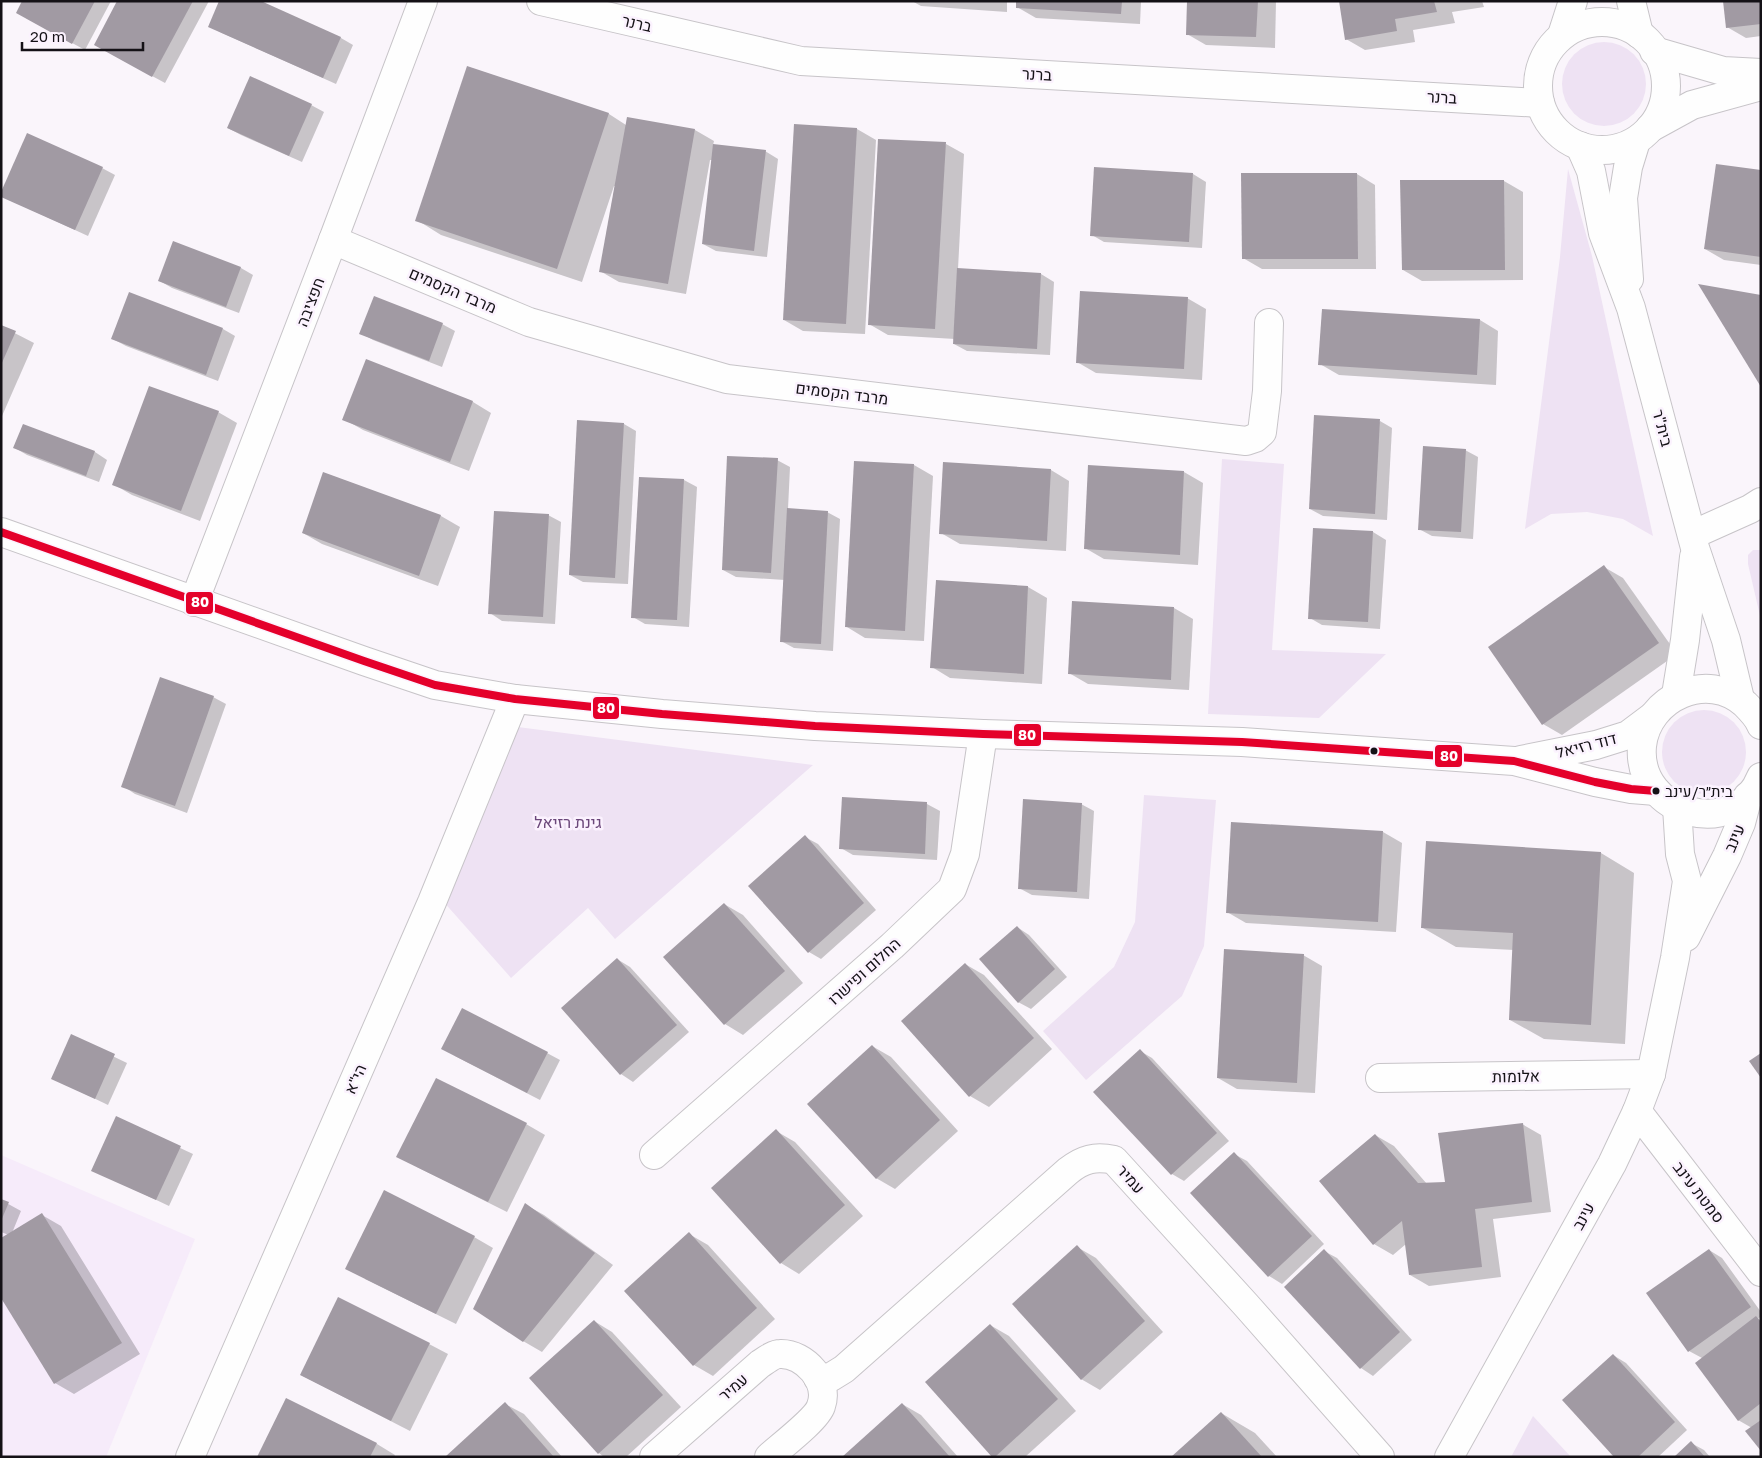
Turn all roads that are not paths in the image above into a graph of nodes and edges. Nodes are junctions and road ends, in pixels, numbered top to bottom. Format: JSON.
{"nodes":[{"id":1,"x":423,"y":1,"type":"edge"},
{"id":2,"x":541,"y":1,"type":"edge"},
{"id":3,"x":1573,"y":1,"type":"edge"},
{"id":4,"x":1632,"y":1,"type":"edge"},
{"id":5,"x":1562,"y":35,"type":"junction"},
{"id":6,"x":1647,"y":43,"type":"junction"},
{"id":7,"x":1761,"y":73,"type":"edge"},
{"id":8,"x":1761,"y":86,"type":"edge"},
{"id":9,"x":1540,"y":103,"type":"junction"},
{"id":10,"x":1643,"y":134,"type":"junction"},
{"id":11,"x":1580,"y":146,"type":"junction"},
{"id":12,"x":333,"y":240,"type":"junction"},
{"id":13,"x":1630,"y":308,"type":"junction"},
{"id":14,"x":1269,"y":323,"type":"dead end"},
{"id":15,"x":1761,"y":502,"type":"edge"},
{"id":16,"x":1,"y":532,"type":"edge"},
{"id":17,"x":1694,"y":541,"type":"junction"},
{"id":18,"x":194,"y":602,"type":"junction"},
{"id":19,"x":1676,"y":695,"type":"junction"},
{"id":20,"x":515,"y":699,"type":"junction"},
{"id":21,"x":1740,"y":699,"type":"junction"},
{"id":22,"x":1652,"y":717,"type":"junction"},
{"id":23,"x":1760,"y":722,"type":"edge"},
{"id":24,"x":983,"y":734,"type":"junction"},
{"id":25,"x":1514,"y":761,"type":"junction"},
{"id":26,"x":1757,"y":785,"type":"edge"},
{"id":27,"x":1667,"y":799,"type":"junction"},
{"id":28,"x":1675,"y":958,"type":"junction"},
{"id":29,"x":1651,"y":1074,"type":"junction"},
{"id":30,"x":1380,"y":1078,"type":"dead end"},
{"id":31,"x":1637,"y":1111,"type":"junction"},
{"id":32,"x":654,"y":1155,"type":"dead end"},
{"id":33,"x":1761,"y":1272,"type":"edge"},
{"id":34,"x":818,"y":1378,"type":"junction"},
{"id":35,"x":190,"y":1457,"type":"edge"},
{"id":36,"x":654,"y":1457,"type":"edge"},
{"id":37,"x":768,"y":1457,"type":"edge"},
{"id":38,"x":1380,"y":1457,"type":"edge"},
{"id":39,"x":1449,"y":1457,"type":"edge"}],
"edges":[{"from":1,"to":12,"type":"street","name":"חפציבה"},
{"from":2,"to":9,"type":"street","name":"ברנר"},
{"from":3,"to":5,"type":"street"},
{"from":4,"to":6,"type":"street"},
{"from":5,"to":6,"type":"street"},
{"from":5,"to":9,"type":"street"},
{"from":6,"to":7,"type":"street"},
{"from":6,"to":10,"type":"street"},
{"from":8,"to":10,"type":"street"},
{"from":9,"to":11,"type":"street"},
{"from":10,"to":11,"type":"street"},
{"from":10,"to":13,"type":"street","name":"בית\"ר"},
{"from":11,"to":13,"type":"street","name":"בית\"ר"},
{"from":12,"to":14,"type":"street","name":"מרבד הקסמים"},
{"from":12,"to":18,"type":"street","name":"חפציבה"},
{"from":13,"to":17,"type":"street","name":"בית\"ר"},
{"from":15,"to":17,"type":"street"},
{"from":16,"to":18,"type":"street","name":"דוד רזיאל"},
{"from":17,"to":19,"type":"street","name":"בית\"ר"},
{"from":17,"to":21,"type":"street","name":"בית\"ר"},
{"from":18,"to":20,"type":"street","name":"דוד רזיאל"},
{"from":19,"to":21,"type":"street"},
{"from":19,"to":22,"type":"street"},
{"from":20,"to":24,"type":"street","name":"דוד רזיאל"},
{"from":20,"to":35,"type":"street","name":"הי\"א"},
{"from":21,"to":23,"type":"street"},
{"from":22,"to":25,"type":"street","name":"דוד רזיאל"},
{"from":22,"to":27,"type":"street"},
{"from":24,"to":25,"type":"street","name":"דוד רזיאל"},
{"from":24,"to":32,"type":"street","name":"החלום ופישרו"},
{"from":25,"to":27,"type":"street","name":"דוד רזיאל"},
{"from":26,"to":27,"type":"street","name":"דוד רזיאל"},
{"from":26,"to":28,"type":"street","name":"עינב"},
{"from":27,"to":28,"type":"street","name":"עינב"},
{"from":28,"to":29,"type":"street","name":"עינב"},
{"from":29,"to":30,"type":"street","name":"אלומות"},
{"from":29,"to":31,"type":"street","name":"עינב"},
{"from":31,"to":33,"type":"street","name":"סמטת עינב"},
{"from":31,"to":39,"type":"street","name":"עינב"},
{"from":34,"to":36,"type":"street","name":"עמיר"},
{"from":34,"to":37,"type":"street"},
{"from":34,"to":38,"type":"street","name":"עמיר"}]}
